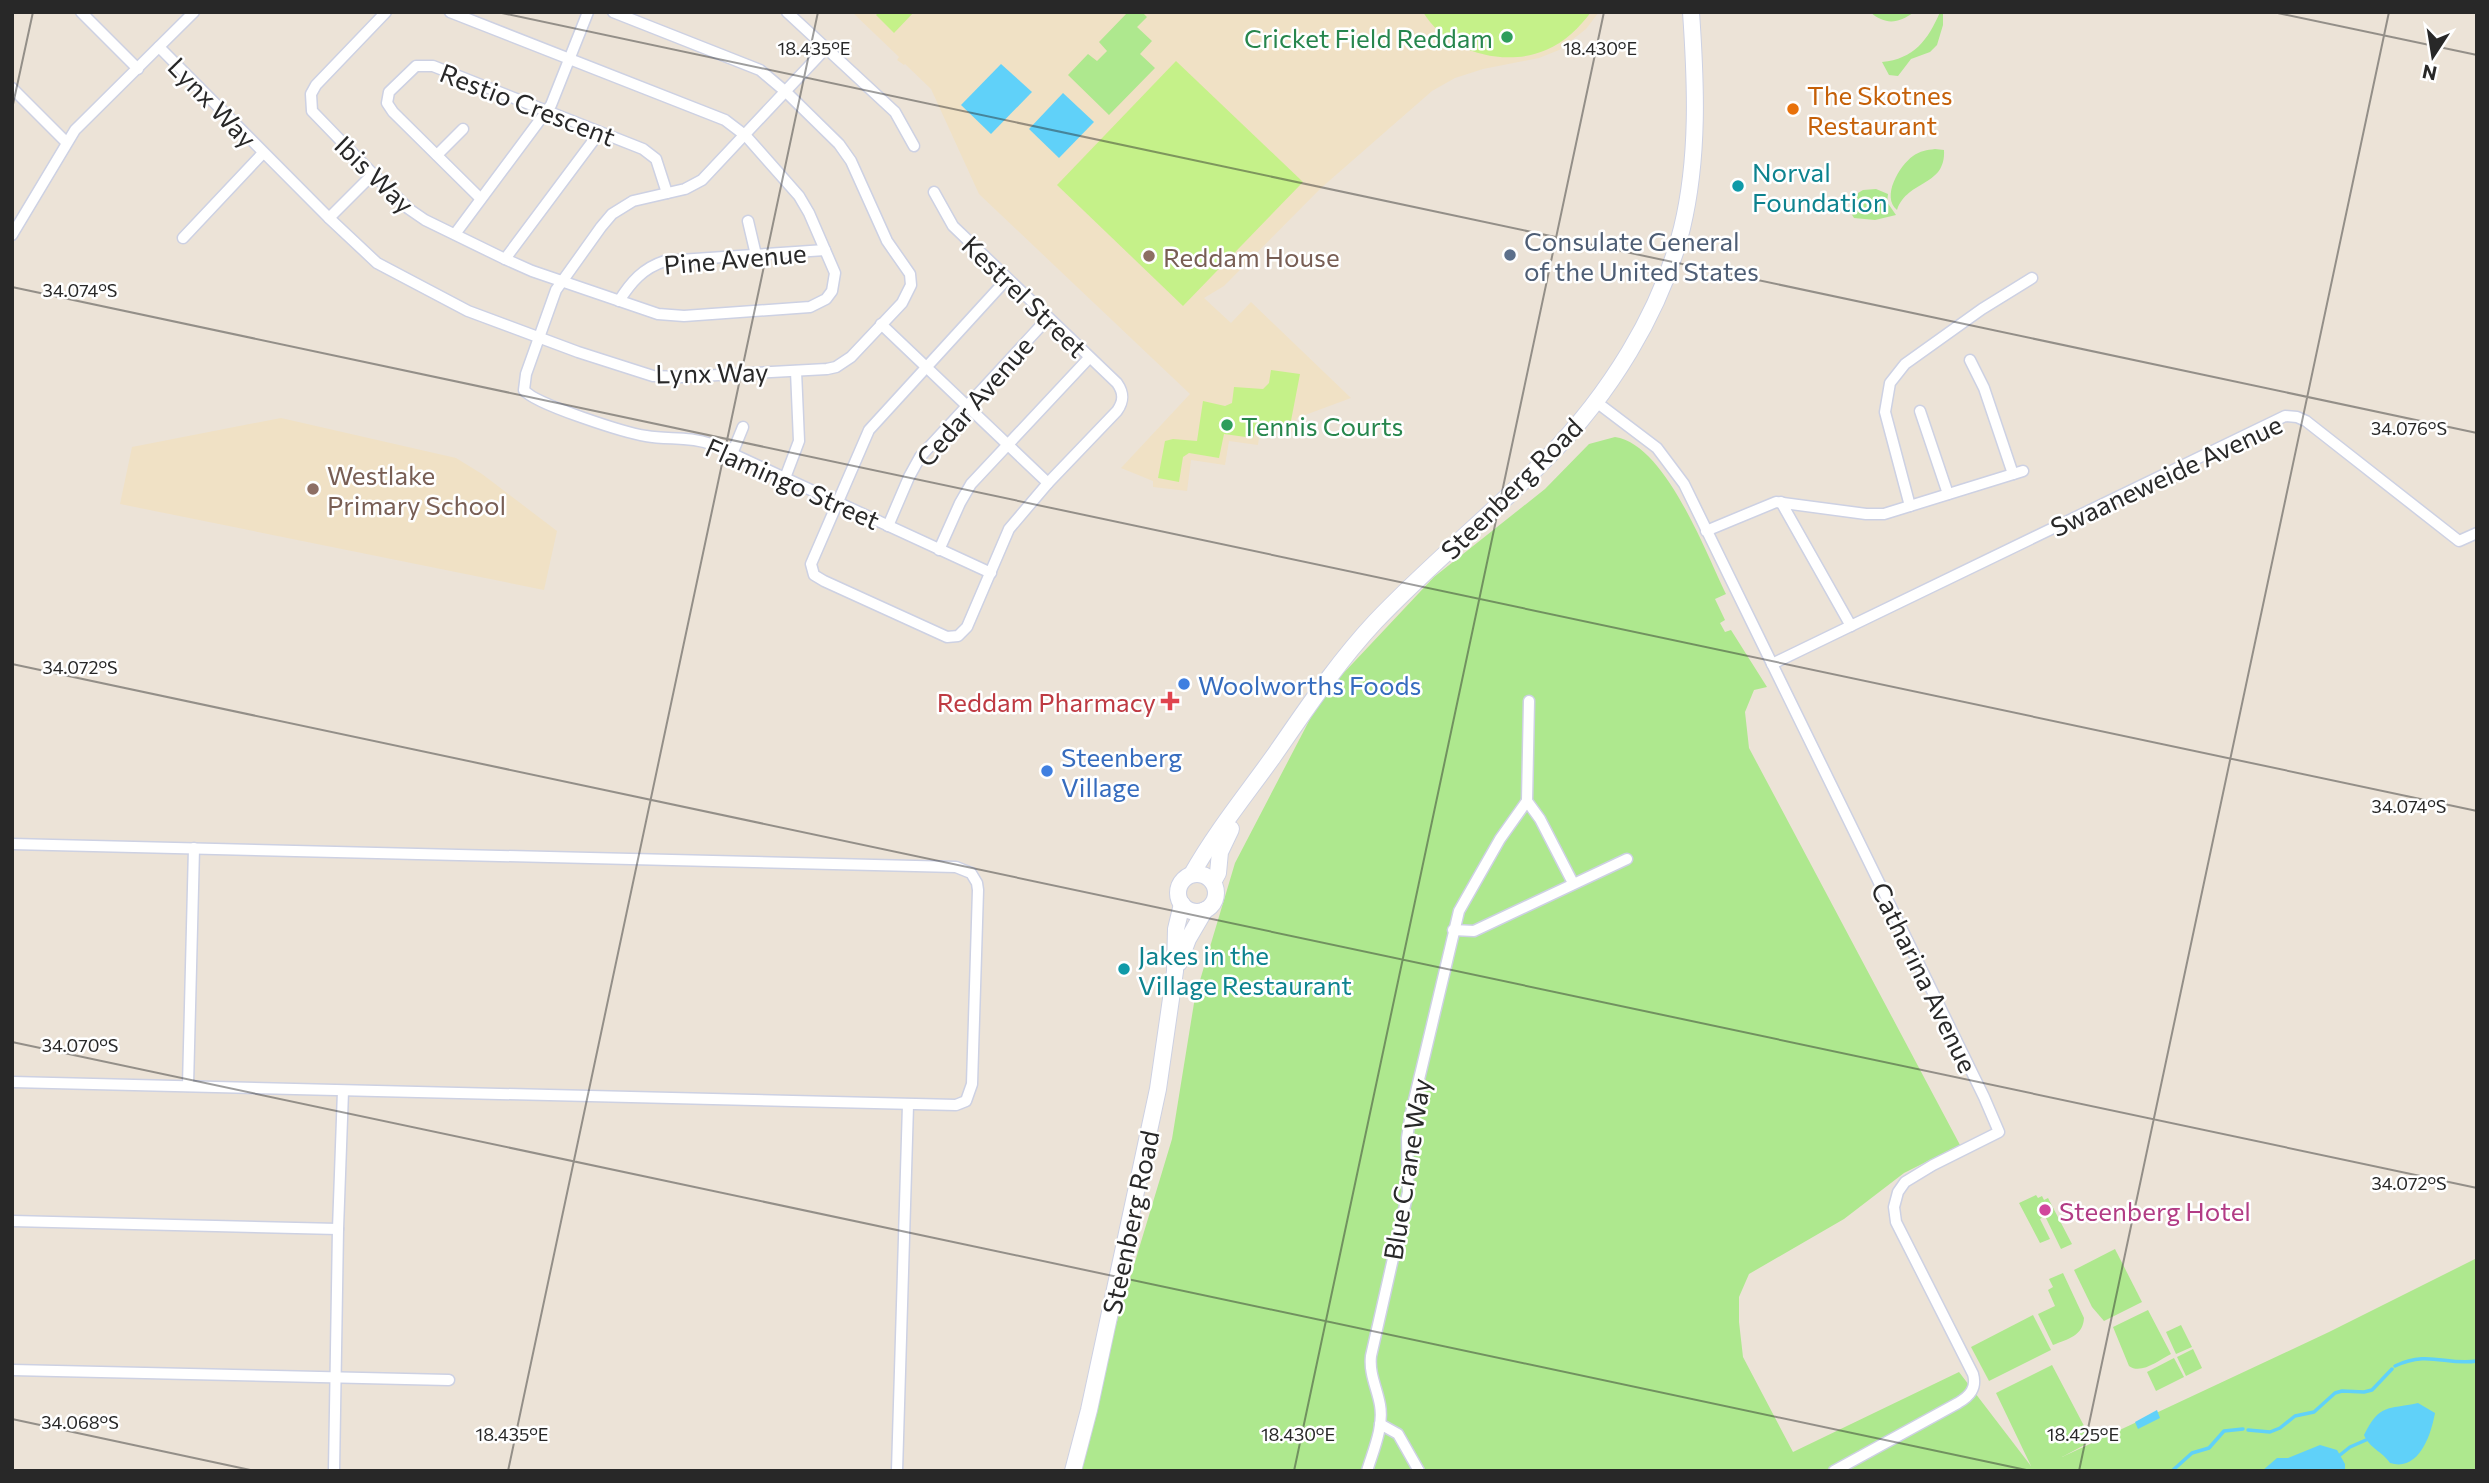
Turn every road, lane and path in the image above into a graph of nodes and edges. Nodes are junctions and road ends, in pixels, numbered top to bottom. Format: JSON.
{"nodes":[{"id":1,"x":81,"y":12,"type":"edge"},
{"id":2,"x":194,"y":12,"type":"edge"},
{"id":3,"x":386,"y":12,"type":"edge"},
{"id":4,"x":450,"y":12,"type":"edge"},
{"id":5,"x":588,"y":12,"type":"edge"},
{"id":6,"x":613,"y":12,"type":"edge"},
{"id":7,"x":787,"y":12,"type":"edge"},
{"id":8,"x":1690,"y":12,"type":"edge"},
{"id":9,"x":159,"y":47,"type":"junction"},
{"id":10,"x":827,"y":47,"type":"junction"},
{"id":11,"x":569,"y":60,"type":"junction"},
{"id":12,"x":138,"y":69,"type":"junction"},
{"id":13,"x":12,"y":88,"type":"edge"},
{"id":14,"x":786,"y":92,"type":"junction"},
{"id":15,"x":547,"y":112,"type":"junction"},
{"id":16,"x":463,"y":130,"type":"dead end"},
{"id":17,"x":599,"y":133,"type":"junction"},
{"id":18,"x":746,"y":136,"type":"junction"},
{"id":19,"x":66,"y":142,"type":"junction"},
{"id":20,"x":914,"y":146,"type":"dead end"},
{"id":21,"x":263,"y":153,"type":"junction"},
{"id":22,"x":437,"y":155,"type":"junction"},
{"id":23,"x":373,"y":174,"type":"junction"},
{"id":24,"x":934,"y":192,"type":"dead end"},
{"id":25,"x":667,"y":193,"type":"junction"},
{"id":26,"x":480,"y":198,"type":"junction"},
{"id":27,"x":328,"y":218,"type":"junction"},
{"id":28,"x":748,"y":221,"type":"dead end"},
{"id":29,"x":12,"y":234,"type":"edge"},
{"id":30,"x":455,"y":234,"type":"junction"},
{"id":31,"x":183,"y":238,"type":"dead end"},
{"id":32,"x":825,"y":250,"type":"junction"},
{"id":33,"x":756,"y":255,"type":"junction"},
{"id":34,"x":505,"y":259,"type":"junction"},
{"id":35,"x":2032,"y":278,"type":"dead end"},
{"id":36,"x":1007,"y":279,"type":"junction"},
{"id":37,"x":562,"y":281,"type":"junction"},
{"id":38,"x":619,"y":301,"type":"junction"},
{"id":39,"x":1048,"y":318,"type":"junction"},
{"id":40,"x":881,"y":324,"type":"junction"},
{"id":41,"x":538,"y":337,"type":"junction"},
{"id":42,"x":1089,"y":358,"type":"junction"},
{"id":43,"x":1970,"y":359,"type":"dead end"},
{"id":44,"x":926,"y":367,"type":"junction"},
{"id":45,"x":796,"y":371,"type":"junction"},
{"id":46,"x":1595,"y":401,"type":"junction"},
{"id":47,"x":967,"y":406,"type":"junction"},
{"id":48,"x":1920,"y":411,"type":"dead end"},
{"id":49,"x":743,"y":427,"type":"dead end"},
{"id":50,"x":1007,"y":446,"type":"junction"},
{"id":51,"x":732,"y":454,"type":"junction"},
{"id":52,"x":785,"y":478,"type":"junction"},
{"id":53,"x":1048,"y":484,"type":"junction"},
{"id":54,"x":1948,"y":494,"type":"junction"},
{"id":55,"x":836,"y":502,"type":"junction"},
{"id":56,"x":1781,"y":502,"type":"junction"},
{"id":57,"x":1910,"y":506,"type":"junction"},
{"id":58,"x":888,"y":526,"type":"junction"},
{"id":59,"x":1706,"y":531,"type":"junction"},
{"id":60,"x":2477,"y":533,"type":"edge"},
{"id":61,"x":939,"y":550,"type":"junction"},
{"id":62,"x":990,"y":573,"type":"junction"},
{"id":63,"x":1851,"y":626,"type":"junction"},
{"id":64,"x":1772,"y":664,"type":"junction"},
{"id":65,"x":1529,"y":701,"type":"dead end"},
{"id":66,"x":1270,"y":760,"type":"junction"},
{"id":67,"x":1527,"y":801,"type":"junction"},
{"id":68,"x":12,"y":844,"type":"edge"},
{"id":69,"x":194,"y":848,"type":"junction"},
{"id":70,"x":1627,"y":859,"type":"dead end"},
{"id":71,"x":1192,"y":874,"type":"junction"},
{"id":72,"x":1213,"y":882,"type":"junction"},
{"id":73,"x":1573,"y":883,"type":"junction"},
{"id":74,"x":1182,"y":904,"type":"junction"},
{"id":75,"x":1205,"y":910,"type":"junction"},
{"id":76,"x":1453,"y":930,"type":"junction"},
{"id":77,"x":1175,"y":971,"type":"junction"},
{"id":78,"x":12,"y":1082,"type":"edge"},
{"id":79,"x":188,"y":1086,"type":"junction"},
{"id":80,"x":343,"y":1091,"type":"junction"},
{"id":81,"x":908,"y":1105,"type":"junction"},
{"id":82,"x":12,"y":1221,"type":"edge"},
{"id":83,"x":338,"y":1229,"type":"junction"},
{"id":84,"x":12,"y":1370,"type":"edge"},
{"id":85,"x":336,"y":1378,"type":"junction"},
{"id":86,"x":449,"y":1380,"type":"dead end"},
{"id":87,"x":1380,"y":1424,"type":"junction"},
{"id":88,"x":334,"y":1471,"type":"edge"},
{"id":89,"x":897,"y":1471,"type":"edge"},
{"id":90,"x":1073,"y":1471,"type":"edge"},
{"id":91,"x":1367,"y":1471,"type":"edge"},
{"id":92,"x":1419,"y":1471,"type":"edge"},
{"id":93,"x":1834,"y":1471,"type":"edge"}],
"edges":[{"from":1,"to":12,"type":"street"},
{"from":2,"to":9,"type":"street"},
{"from":3,"to":23,"type":"street","name":"Ibis Way"},
{"from":4,"to":11,"type":"street"},
{"from":5,"to":11,"type":"street"},
{"from":6,"to":14,"type":"street","name":"Lynx Way"},
{"from":7,"to":10,"type":"street"},
{"from":8,"to":46,"type":"main road","name":"Steenberg Road"},
{"from":9,"to":12,"type":"street"},
{"from":9,"to":21,"type":"street","name":"Lynx Way"},
{"from":10,"to":14,"type":"street"},
{"from":10,"to":20,"type":"street"},
{"from":11,"to":15,"type":"street"},
{"from":11,"to":18,"type":"street"},
{"from":12,"to":19,"type":"street"},
{"from":13,"to":19,"type":"street"},
{"from":14,"to":18,"type":"street"},
{"from":14,"to":40,"type":"street","name":"Lynx Way"},
{"from":15,"to":17,"type":"street","name":"Restio Crescent"},
{"from":15,"to":22,"type":"street","name":"Restio Crescent"},
{"from":15,"to":26,"type":"street"},
{"from":16,"to":22,"type":"street"},
{"from":17,"to":25,"type":"street","name":"Restio Crescent"},
{"from":17,"to":34,"type":"street"},
{"from":18,"to":25,"type":"street"},
{"from":18,"to":32,"type":"street","name":"Ibis Way"},
{"from":19,"to":29,"type":"street"},
{"from":21,"to":27,"type":"street","name":"Lynx Way"},
{"from":21,"to":31,"type":"street"},
{"from":22,"to":26,"type":"street","name":"Restio Crescent"},
{"from":23,"to":27,"type":"street"},
{"from":23,"to":30,"type":"street","name":"Ibis Way"},
{"from":24,"to":36,"type":"street","name":"Kestrel Street"},
{"from":25,"to":37,"type":"street"},
{"from":26,"to":30,"type":"street"},
{"from":27,"to":41,"type":"street","name":"Lynx Way"},
{"from":28,"to":33,"type":"street"},
{"from":30,"to":34,"type":"street","name":"Ibis Way"},
{"from":32,"to":33,"type":"street","name":"Pine Avenue"},
{"from":32,"to":38,"type":"street","name":"Ibis Way"},
{"from":33,"to":38,"type":"street","name":"Pine Avenue"},
{"from":34,"to":37,"type":"street","name":"Ibis Way"},
{"from":35,"to":57,"type":"street"},
{"from":36,"to":39,"type":"street","name":"Kestrel Street"},
{"from":36,"to":44,"type":"street"},
{"from":37,"to":38,"type":"street","name":"Ibis Way"},
{"from":37,"to":41,"type":"street"},
{"from":39,"to":42,"type":"street","name":"Kestrel Street"},
{"from":39,"to":47,"type":"street","name":"Cedar Avenue"},
{"from":40,"to":44,"type":"street"},
{"from":40,"to":45,"type":"street","name":"Lynx Way"},
{"from":41,"to":45,"type":"street","name":"Lynx Way"},
{"from":41,"to":51,"type":"street","name":"Flamingo Street"},
{"from":42,"to":50,"type":"street"},
{"from":42,"to":53,"type":"street","name":"Kestrel Street"},
{"from":43,"to":54,"type":"street"},
{"from":44,"to":47,"type":"street"},
{"from":44,"to":55,"type":"street"},
{"from":45,"to":52,"type":"street"},
{"from":46,"to":59,"type":"street","name":"Catharina Avenue"},
{"from":46,"to":66,"type":"main road","name":"Steenberg Road"},
{"from":47,"to":50,"type":"street"},
{"from":47,"to":58,"type":"street","name":"Cedar Avenue"},
{"from":48,"to":54,"type":"street"},
{"from":49,"to":51,"type":"street"},
{"from":50,"to":53,"type":"street"},
{"from":50,"to":61,"type":"street"},
{"from":51,"to":52,"type":"street","name":"Flamingo Street"},
{"from":52,"to":55,"type":"street","name":"Flamingo Street"},
{"from":53,"to":62,"type":"street"},
{"from":54,"to":57,"type":"street"},
{"from":55,"to":58,"type":"street","name":"Flamingo Street"},
{"from":55,"to":62,"type":"street"},
{"from":56,"to":57,"type":"street"},
{"from":56,"to":59,"type":"street"},
{"from":56,"to":63,"type":"street"},
{"from":58,"to":61,"type":"street","name":"Flamingo Street"},
{"from":59,"to":64,"type":"street","name":"Catharina Avenue"},
{"from":60,"to":63,"type":"street","name":"Swaaneweide Avenue"},
{"from":61,"to":62,"type":"street","name":"Flamingo Street"},
{"from":63,"to":64,"type":"street","name":"Swaaneweide Avenue"},
{"from":64,"to":93,"type":"street","name":"Catharina Avenue"},
{"from":65,"to":67,"type":"street"},
{"from":66,"to":71,"type":"main road","name":"Steenberg Road"},
{"from":66,"to":72,"type":"main road","name":"Steenberg Road"},
{"from":67,"to":73,"type":"street"},
{"from":67,"to":76,"type":"street","name":"Blue Crane Way"},
{"from":68,"to":69,"type":"street"},
{"from":69,"to":79,"type":"street"},
{"from":69,"to":81,"type":"street"},
{"from":70,"to":73,"type":"street"},
{"from":71,"to":72,"type":"main road"},
{"from":71,"to":74,"type":"main road"},
{"from":72,"to":75,"type":"main road"},
{"from":73,"to":76,"type":"street"},
{"from":74,"to":75,"type":"main road"},
{"from":74,"to":77,"type":"main road","name":"Steenberg Road"},
{"from":75,"to":77,"type":"main road","name":"Steenberg Road"},
{"from":76,"to":87,"type":"street","name":"Blue Crane Way"},
{"from":77,"to":90,"type":"main road","name":"Steenberg Road"},
{"from":78,"to":79,"type":"street"},
{"from":79,"to":80,"type":"street"},
{"from":80,"to":81,"type":"street"},
{"from":80,"to":83,"type":"street"},
{"from":81,"to":89,"type":"street"},
{"from":82,"to":83,"type":"street"},
{"from":83,"to":85,"type":"street"},
{"from":84,"to":85,"type":"street"},
{"from":85,"to":86,"type":"street"},
{"from":85,"to":88,"type":"street"},
{"from":87,"to":91,"type":"street","name":"Blue Crane Way"},
{"from":87,"to":92,"type":"street"}]}
